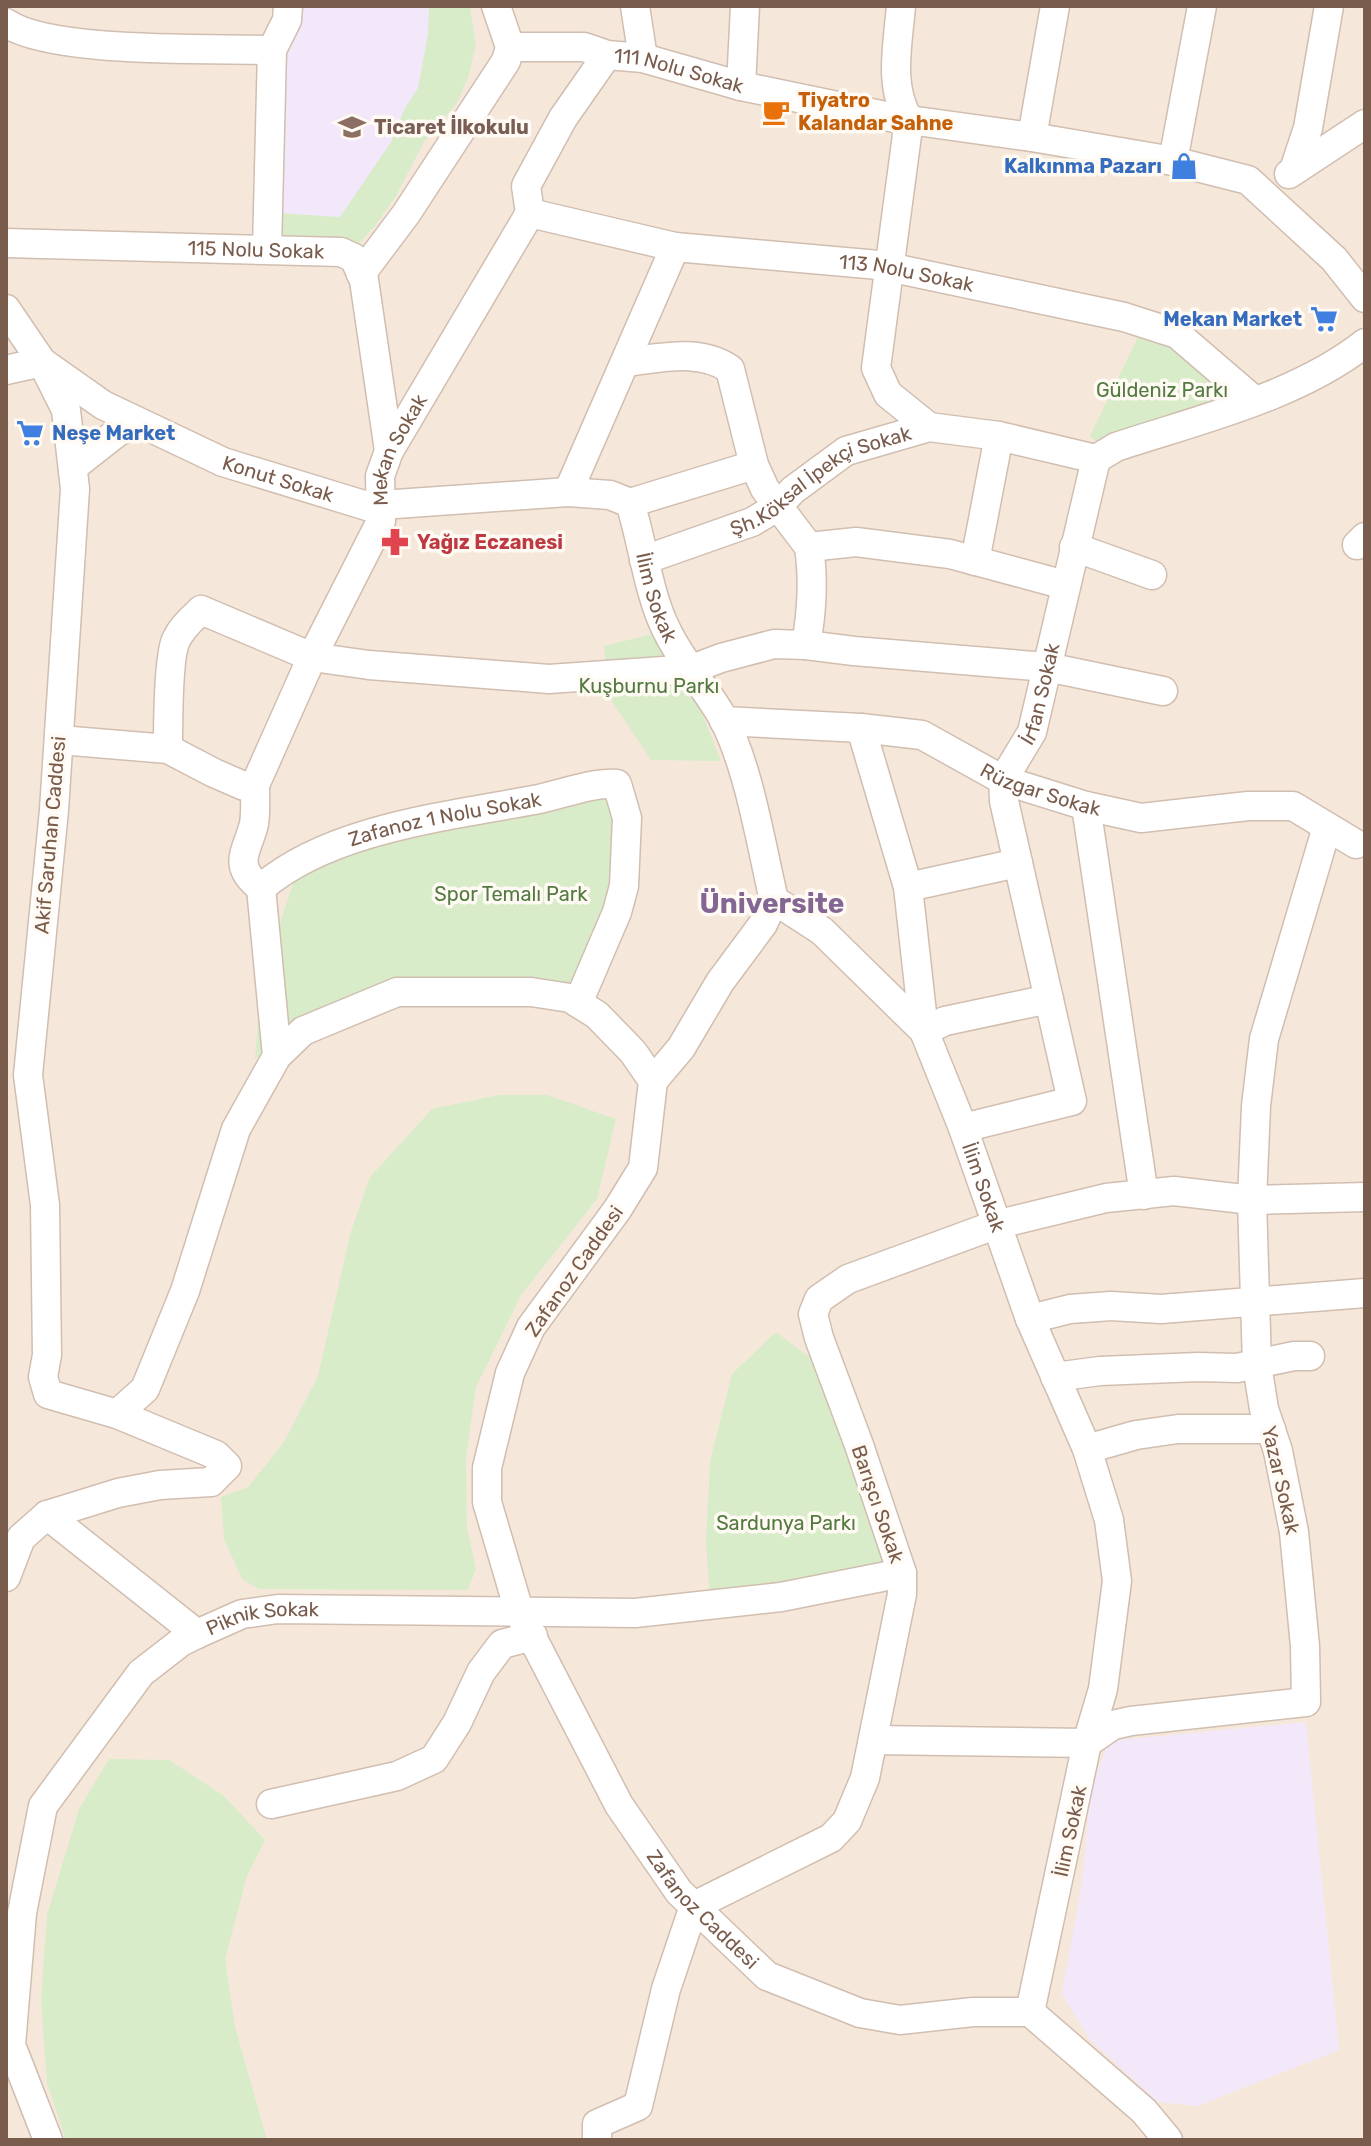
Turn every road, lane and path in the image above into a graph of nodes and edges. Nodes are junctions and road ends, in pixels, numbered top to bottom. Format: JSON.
{"nodes":[{"id":1,"x":288,"y":6,"type":"edge"},
{"id":2,"x":496,"y":6,"type":"edge"},
{"id":3,"x":635,"y":6,"type":"edge"},
{"id":4,"x":745,"y":6,"type":"edge"},
{"id":5,"x":901,"y":6,"type":"edge"},
{"id":6,"x":1055,"y":6,"type":"edge"},
{"id":7,"x":1202,"y":6,"type":"edge"},
{"id":8,"x":1329,"y":6,"type":"edge"},
{"id":9,"x":6,"y":23,"type":"edge"},
{"id":10,"x":510,"y":47,"type":"junction"},
{"id":11,"x":272,"y":50,"type":"junction"},
{"id":12,"x":607,"y":55,"type":"junction"},
{"id":13,"x":643,"y":58,"type":"junction"},
{"id":14,"x":741,"y":86,"type":"junction"},
{"id":15,"x":909,"y":120,"type":"junction"},
{"id":16,"x":1365,"y":124,"type":"edge"},
{"id":17,"x":1032,"y":137,"type":"junction"},
{"id":18,"x":1173,"y":161,"type":"junction"},
{"id":19,"x":1294,"y":170,"type":"junction"},
{"id":20,"x":1262,"y":192,"type":"junction"},
{"id":21,"x":530,"y":213,"type":"junction"},
{"id":22,"x":6,"y":243,"type":"edge"},
{"id":23,"x":675,"y":247,"type":"junction"},
{"id":24,"x":267,"y":249,"type":"junction"},
{"id":25,"x":891,"y":268,"type":"junction"},
{"id":26,"x":361,"y":274,"type":"junction"},
{"id":27,"x":1362,"y":286,"type":"edge"},
{"id":28,"x":6,"y":309,"type":"edge"},
{"id":29,"x":1365,"y":343,"type":"edge"},
{"id":30,"x":42,"y":362,"type":"junction"},
{"id":31,"x":626,"y":362,"type":"junction"},
{"id":32,"x":6,"y":370,"type":"edge"},
{"id":33,"x":1255,"y":401,"type":"junction"},
{"id":34,"x":139,"y":423,"type":"junction"},
{"id":35,"x":929,"y":427,"type":"junction"},
{"id":36,"x":999,"y":436,"type":"junction"},
{"id":37,"x":389,"y":451,"type":"junction"},
{"id":38,"x":1096,"y":459,"type":"junction"},
{"id":39,"x":754,"y":465,"type":"junction"},
{"id":40,"x":73,"y":467,"type":"junction"},
{"id":41,"x":568,"y":492,"type":"junction"},
{"id":42,"x":630,"y":503,"type":"junction"},
{"id":43,"x":380,"y":505,"type":"junction"},
{"id":44,"x":777,"y":507,"type":"junction"},
{"id":45,"x":809,"y":547,"type":"junction"},
{"id":46,"x":1074,"y":547,"type":"junction"},
{"id":47,"x":644,"y":560,"type":"junction"},
{"id":48,"x":975,"y":561,"type":"junction"},
{"id":49,"x":1152,"y":575,"type":"dead end"},
{"id":50,"x":1065,"y":585,"type":"junction"},
{"id":51,"x":806,"y":645,"type":"junction"},
{"id":52,"x":312,"y":657,"type":"junction"},
{"id":53,"x":1047,"y":667,"type":"junction"},
{"id":54,"x":692,"y":669,"type":"junction"},
{"id":55,"x":1163,"y":691,"type":"dead end"},
{"id":56,"x":724,"y":721,"type":"junction"},
{"id":57,"x":861,"y":728,"type":"junction"},
{"id":58,"x":60,"y":740,"type":"junction"},
{"id":59,"x":168,"y":749,"type":"junction"},
{"id":60,"x":1003,"y":780,"type":"junction"},
{"id":61,"x":255,"y":785,"type":"junction"},
{"id":62,"x":1086,"y":806,"type":"junction"},
{"id":63,"x":1327,"y":827,"type":"junction"},
{"id":64,"x":1356,"y":844,"type":"dead end"},
{"id":65,"x":1018,"y":863,"type":"junction"},
{"id":66,"x":908,"y":887,"type":"junction"},
{"id":67,"x":261,"y":888,"type":"junction"},
{"id":68,"x":774,"y":900,"type":"junction"},
{"id":69,"x":1049,"y":999,"type":"junction"},
{"id":70,"x":578,"y":1003,"type":"junction"},
{"id":71,"x":924,"y":1031,"type":"junction"},
{"id":72,"x":277,"y":1056,"type":"junction"},
{"id":73,"x":653,"y":1081,"type":"junction"},
{"id":74,"x":963,"y":1128,"type":"junction"},
{"id":75,"x":1144,"y":1195,"type":"junction"},
{"id":76,"x":1365,"y":1197,"type":"edge"},
{"id":77,"x":1252,"y":1200,"type":"junction"},
{"id":78,"x":995,"y":1225,"type":"junction"},
{"id":79,"x":1365,"y":1293,"type":"edge"},
{"id":80,"x":1257,"y":1303,"type":"junction"},
{"id":81,"x":1030,"y":1319,"type":"junction"},
{"id":82,"x":1310,"y":1356,"type":"dead end"},
{"id":83,"x":1257,"y":1365,"type":"junction"},
{"id":84,"x":1055,"y":1377,"type":"junction"},
{"id":85,"x":117,"y":1414,"type":"junction"},
{"id":86,"x":1271,"y":1429,"type":"junction"},
{"id":87,"x":1087,"y":1449,"type":"junction"},
{"id":88,"x":47,"y":1515,"type":"junction"},
{"id":89,"x":902,"y":1573,"type":"junction"},
{"id":90,"x":6,"y":1577,"type":"edge"},
{"id":91,"x":527,"y":1625,"type":"junction"},
{"id":92,"x":197,"y":1634,"type":"junction"},
{"id":93,"x":873,"y":1740,"type":"junction"},
{"id":94,"x":1087,"y":1743,"type":"junction"},
{"id":95,"x":271,"y":1804,"type":"dead end"},
{"id":96,"x":694,"y":1906,"type":"junction"},
{"id":97,"x":1030,"y":2012,"type":"junction"},
{"id":98,"x":48,"y":2140,"type":"edge"},
{"id":99,"x":597,"y":2140,"type":"edge"},
{"id":100,"x":1168,"y":2140,"type":"edge"}],
"edges":[{"from":1,"to":11,"type":"street"},
{"from":2,"to":10,"type":"street"},
{"from":3,"to":13,"type":"street"},
{"from":4,"to":14,"type":"street"},
{"from":5,"to":15,"type":"street"},
{"from":6,"to":17,"type":"street"},
{"from":7,"to":18,"type":"street"},
{"from":8,"to":19,"type":"street"},
{"from":9,"to":11,"type":"street"},
{"from":10,"to":12,"type":"street","name":"111 Nolu Sokak"},
{"from":10,"to":26,"type":"street"},
{"from":11,"to":24,"type":"street"},
{"from":12,"to":13,"type":"street","name":"111 Nolu Sokak"},
{"from":12,"to":21,"type":"street"},
{"from":13,"to":14,"type":"street","name":"111 Nolu Sokak"},
{"from":14,"to":15,"type":"street","name":"111 Nolu Sokak"},
{"from":15,"to":17,"type":"street","name":"111 Nolu Sokak"},
{"from":15,"to":25,"type":"street"},
{"from":16,"to":19,"type":"street"},
{"from":17,"to":18,"type":"street","name":"111 Nolu Sokak"},
{"from":18,"to":20,"type":"street","name":"111 Nolu Sokak"},
{"from":19,"to":20,"type":"street"},
{"from":20,"to":27,"type":"street","name":"111 Nolu Sokak"},
{"from":21,"to":23,"type":"street","name":"113 Nolu Sokak"},
{"from":21,"to":37,"type":"street","name":"Mekan Sokak"},
{"from":22,"to":24,"type":"street","name":"115 Nolu Sokak"},
{"from":23,"to":25,"type":"street","name":"113 Nolu Sokak"},
{"from":23,"to":31,"type":"street"},
{"from":24,"to":26,"type":"street","name":"115 Nolu Sokak"},
{"from":25,"to":33,"type":"street","name":"113 Nolu Sokak"},
{"from":25,"to":35,"type":"street"},
{"from":26,"to":37,"type":"street"},
{"from":28,"to":30,"type":"street","name":"Akif Saruhan Caddesi"},
{"from":29,"to":33,"type":"street"},
{"from":30,"to":32,"type":"street"},
{"from":30,"to":34,"type":"street","name":"Konut Sokak"},
{"from":30,"to":40,"type":"street","name":"Akif Saruhan Caddesi"},
{"from":31,"to":39,"type":"street"},
{"from":31,"to":41,"type":"street"},
{"from":33,"to":38,"type":"street"},
{"from":34,"to":40,"type":"street"},
{"from":34,"to":43,"type":"street","name":"Konut Sokak"},
{"from":35,"to":36,"type":"street","name":"Şh.Köksal İpekçi Sokak"},
{"from":35,"to":44,"type":"street","name":"Şh.Köksal İpekçi Sokak"},
{"from":36,"to":38,"type":"street","name":"Şh.Köksal İpekçi Sokak"},
{"from":36,"to":48,"type":"street"},
{"from":37,"to":43,"type":"street","name":"Mekan Sokak"},
{"from":38,"to":46,"type":"street","name":"İrfan Sokak"},
{"from":39,"to":42,"type":"street"},
{"from":39,"to":44,"type":"street"},
{"from":40,"to":58,"type":"street","name":"Akif Saruhan Caddesi"},
{"from":41,"to":42,"type":"street"},
{"from":41,"to":43,"type":"street","name":"Konut Sokak"},
{"from":42,"to":47,"type":"street","name":"İlim Sokak"},
{"from":43,"to":52,"type":"street","name":"Mekan Sokak"},
{"from":44,"to":45,"type":"street"},
{"from":44,"to":47,"type":"street","name":"Şh.Köksal İpekçi Sokak"},
{"from":45,"to":48,"type":"street"},
{"from":45,"to":51,"type":"street"},
{"from":46,"to":49,"type":"street"},
{"from":46,"to":50,"type":"street","name":"İrfan Sokak"},
{"from":47,"to":54,"type":"street","name":"İlim Sokak"},
{"from":48,"to":50,"type":"street"},
{"from":50,"to":53,"type":"street","name":"İrfan Sokak"},
{"from":51,"to":53,"type":"street"},
{"from":51,"to":54,"type":"street"},
{"from":52,"to":54,"type":"street"},
{"from":52,"to":59,"type":"street"},
{"from":52,"to":61,"type":"street","name":"Mekan Sokak"},
{"from":53,"to":55,"type":"street"},
{"from":53,"to":60,"type":"street","name":"İrfan Sokak"},
{"from":54,"to":56,"type":"street","name":"İlim Sokak"},
{"from":56,"to":57,"type":"street","name":"Rüzgar Sokak"},
{"from":56,"to":68,"type":"street","name":"İlim Sokak"},
{"from":57,"to":60,"type":"street","name":"Rüzgar Sokak"},
{"from":57,"to":66,"type":"street"},
{"from":58,"to":59,"type":"street"},
{"from":58,"to":85,"type":"street","name":"Akif Saruhan Caddesi"},
{"from":59,"to":61,"type":"street"},
{"from":60,"to":62,"type":"street","name":"Rüzgar Sokak"},
{"from":60,"to":65,"type":"street"},
{"from":61,"to":67,"type":"street"},
{"from":62,"to":63,"type":"street","name":"Rüzgar Sokak"},
{"from":62,"to":75,"type":"street"},
{"from":63,"to":64,"type":"street","name":"Rüzgar Sokak"},
{"from":63,"to":77,"type":"street","name":"Yazar Sokak"},
{"from":65,"to":66,"type":"street"},
{"from":65,"to":69,"type":"street"},
{"from":66,"to":71,"type":"street"},
{"from":67,"to":70,"type":"street","name":"Zafanoz 1 Nolu Sokak"},
{"from":67,"to":72,"type":"street"},
{"from":68,"to":71,"type":"street","name":"İlim Sokak"},
{"from":68,"to":73,"type":"street"},
{"from":69,"to":71,"type":"street"},
{"from":69,"to":74,"type":"street"},
{"from":70,"to":72,"type":"street"},
{"from":70,"to":73,"type":"street"},
{"from":71,"to":74,"type":"street","name":"İlim Sokak"},
{"from":72,"to":85,"type":"street"},
{"from":73,"to":91,"type":"street","name":"Zafanoz Caddesi"},
{"from":74,"to":78,"type":"street","name":"İlim Sokak"},
{"from":75,"to":77,"type":"street","name":"Barışcı Sokak"},
{"from":75,"to":78,"type":"street","name":"Barışcı Sokak"},
{"from":76,"to":77,"type":"street","name":"Barışcı Sokak"},
{"from":77,"to":80,"type":"street","name":"Yazar Sokak"},
{"from":78,"to":81,"type":"street","name":"İlim Sokak"},
{"from":78,"to":89,"type":"street","name":"Barışcı Sokak"},
{"from":79,"to":80,"type":"street"},
{"from":80,"to":81,"type":"street"},
{"from":80,"to":83,"type":"street","name":"Yazar Sokak"},
{"from":81,"to":84,"type":"street","name":"İlim Sokak"},
{"from":82,"to":83,"type":"street"},
{"from":83,"to":84,"type":"street"},
{"from":83,"to":86,"type":"street","name":"Yazar Sokak"},
{"from":84,"to":87,"type":"street","name":"İlim Sokak"},
{"from":85,"to":88,"type":"street"},
{"from":86,"to":87,"type":"street"},
{"from":86,"to":94,"type":"street","name":"Yazar Sokak"},
{"from":87,"to":94,"type":"street","name":"İlim Sokak"},
{"from":88,"to":90,"type":"street"},
{"from":88,"to":92,"type":"street"},
{"from":89,"to":91,"type":"street","name":"Piknik Sokak"},
{"from":89,"to":93,"type":"street","name":"Barışcı Sokak"},
{"from":91,"to":92,"type":"street","name":"Piknik Sokak"},
{"from":91,"to":95,"type":"street"},
{"from":91,"to":96,"type":"street","name":"Zafanoz Caddesi"},
{"from":92,"to":98,"type":"street","name":"Piknik Sokak"},
{"from":93,"to":94,"type":"street"},
{"from":93,"to":96,"type":"street","name":"Barışcı Sokak"},
{"from":94,"to":97,"type":"street","name":"İlim Sokak"},
{"from":96,"to":97,"type":"street","name":"Zafanoz Caddesi"},
{"from":96,"to":99,"type":"street"},
{"from":97,"to":100,"type":"street"}]}
